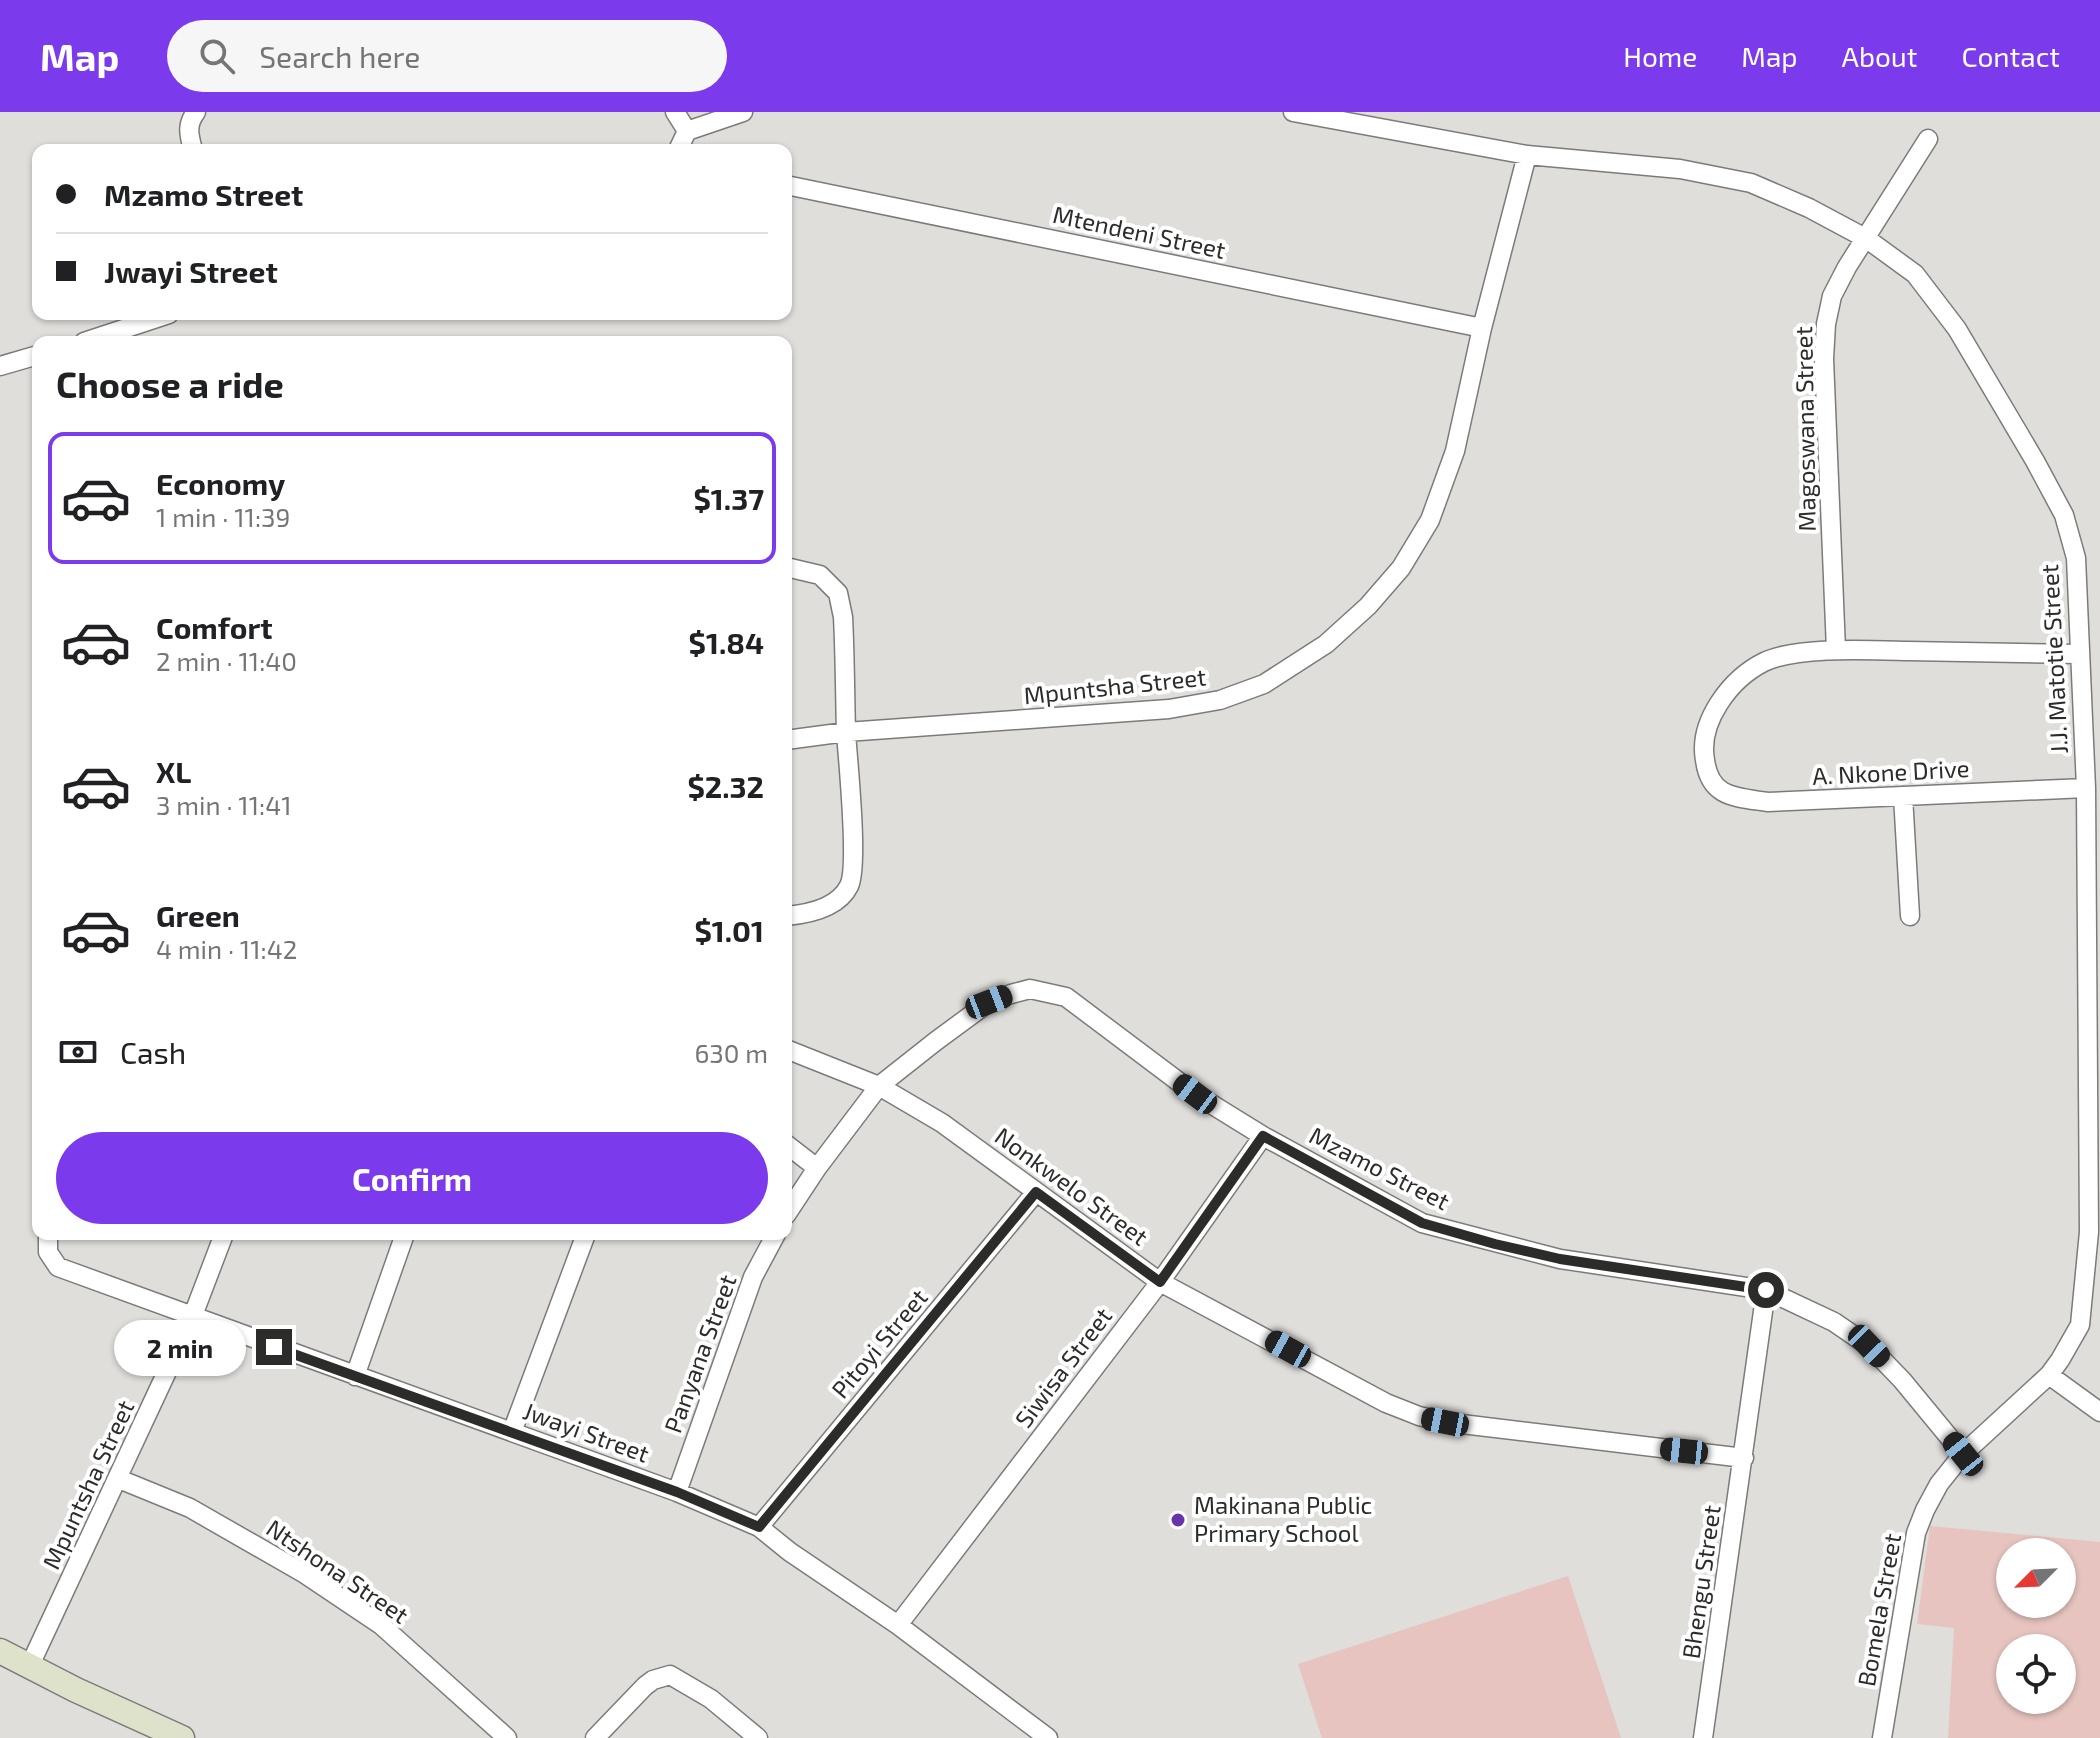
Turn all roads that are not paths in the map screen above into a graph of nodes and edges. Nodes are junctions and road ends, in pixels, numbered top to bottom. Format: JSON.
{"nodes":[{"id":1,"x":196,"y":112,"type":"edge"},
{"id":2,"x":675,"y":112,"type":"edge"},
{"id":3,"x":743,"y":112,"type":"edge"},
{"id":4,"x":1293,"y":112,"type":"edge"},
{"id":5,"x":687,"y":131,"type":"junction"},
{"id":6,"x":1928,"y":139,"type":"dead end"},
{"id":7,"x":191,"y":144,"type":"edge"},
{"id":8,"x":681,"y":144,"type":"edge"},
{"id":9,"x":1527,"y":155,"type":"junction"},
{"id":10,"x":792,"y":186,"type":"edge"},
{"id":11,"x":1867,"y":239,"type":"junction"},
{"id":12,"x":151,"y":320,"type":"edge"},
{"id":13,"x":1482,"y":328,"type":"junction"},
{"id":14,"x":102,"y":336,"type":"edge"},
{"id":15,"x":32,"y":357,"type":"edge"},
{"id":16,"x":0,"y":366,"type":"edge"},
{"id":17,"x":792,"y":568,"type":"edge"},
{"id":18,"x":1836,"y":650,"type":"junction"},
{"id":19,"x":2078,"y":654,"type":"junction"},
{"id":20,"x":846,"y":732,"type":"junction"},
{"id":21,"x":792,"y":739,"type":"edge"},
{"id":22,"x":2086,"y":788,"type":"junction"},
{"id":23,"x":1903,"y":796,"type":"junction"},
{"id":24,"x":792,"y":916,"type":"edge"},
{"id":25,"x":1910,"y":916,"type":"dead end"},
{"id":26,"x":792,"y":1051,"type":"edge"},
{"id":27,"x":879,"y":1086,"type":"junction"},
{"id":28,"x":1263,"y":1136,"type":"junction"},
{"id":29,"x":792,"y":1149,"type":"edge"},
{"id":30,"x":817,"y":1168,"type":"junction"},
{"id":31,"x":1036,"y":1192,"type":"junction"},
{"id":32,"x":792,"y":1206,"type":"edge"},
{"id":33,"x":48,"y":1240,"type":"edge"},
{"id":34,"x":222,"y":1240,"type":"edge"},
{"id":35,"x":403,"y":1240,"type":"edge"},
{"id":36,"x":584,"y":1240,"type":"edge"},
{"id":37,"x":773,"y":1240,"type":"edge"},
{"id":38,"x":1160,"y":1282,"type":"junction"},
{"id":39,"x":1766,"y":1290,"type":"junction"},
{"id":40,"x":192,"y":1318,"type":"junction"},
{"id":41,"x":2049,"y":1375,"type":"junction"},
{"id":42,"x":355,"y":1376,"type":"junction"},
{"id":43,"x":2100,"y":1412,"type":"edge"},
{"id":44,"x":512,"y":1432,"type":"junction"},
{"id":45,"x":1963,"y":1454,"type":"junction"},
{"id":46,"x":1744,"y":1458,"type":"junction"},
{"id":47,"x":119,"y":1479,"type":"junction"},
{"id":48,"x":677,"y":1492,"type":"junction"},
{"id":49,"x":759,"y":1527,"type":"junction"},
{"id":50,"x":898,"y":1625,"type":"junction"},
{"id":51,"x":0,"y":1651,"type":"edge"},
{"id":52,"x":30,"y":1665,"type":"junction"},
{"id":53,"x":182,"y":1738,"type":"edge"},
{"id":54,"x":507,"y":1738,"type":"edge"},
{"id":55,"x":595,"y":1738,"type":"edge"},
{"id":56,"x":758,"y":1738,"type":"edge"},
{"id":57,"x":1048,"y":1738,"type":"edge"},
{"id":58,"x":1703,"y":1738,"type":"edge"},
{"id":59,"x":1882,"y":1738,"type":"edge"}],
"edges":[{"from":1,"to":7,"type":"street"},
{"from":2,"to":5,"type":"street"},
{"from":3,"to":5,"type":"street"},
{"from":4,"to":9,"type":"street","name":"J.J. Matotie Street"},
{"from":5,"to":8,"type":"street"},
{"from":6,"to":11,"type":"street","name":"Magoswana Street"},
{"from":9,"to":11,"type":"street","name":"J.J. Matotie Street"},
{"from":9,"to":13,"type":"street","name":"Mpuntsha Street"},
{"from":10,"to":13,"type":"street","name":"Mtendeni Street"},
{"from":11,"to":18,"type":"street","name":"Magoswana Street"},
{"from":11,"to":19,"type":"street","name":"J.J. Matotie Street"},
{"from":12,"to":14,"type":"street"},
{"from":13,"to":20,"type":"street","name":"Mpuntsha Street"},
{"from":15,"to":16,"type":"street"},
{"from":17,"to":20,"type":"street"},
{"from":18,"to":19,"type":"street"},
{"from":18,"to":23,"type":"street","name":"A. Nkone Drive"},
{"from":19,"to":22,"type":"street","name":"J.J. Matotie Street"},
{"from":20,"to":21,"type":"street","name":"Mpuntsha Street"},
{"from":20,"to":24,"type":"street"},
{"from":22,"to":23,"type":"street","name":"A. Nkone Drive"},
{"from":22,"to":41,"type":"street","name":"J.J. Matotie Street"},
{"from":23,"to":25,"type":"street"},
{"from":26,"to":27,"type":"street","name":"Nonkwelo Street"},
{"from":27,"to":28,"type":"street","name":"Mzamo Street"},
{"from":27,"to":30,"type":"street"},
{"from":27,"to":31,"type":"street","name":"Nonkwelo Street"},
{"from":28,"to":38,"type":"street","name":"Siwisa Street"},
{"from":28,"to":39,"type":"street","name":"Mzamo Street"},
{"from":29,"to":30,"type":"street"},
{"from":30,"to":32,"type":"street"},
{"from":31,"to":38,"type":"street","name":"Nonkwelo Street"},
{"from":31,"to":49,"type":"street","name":"Pitoyi Street"},
{"from":33,"to":40,"type":"street","name":"Jwayi Street"},
{"from":34,"to":40,"type":"street","name":"Mpuntsha Street"},
{"from":35,"to":42,"type":"street"},
{"from":36,"to":44,"type":"street"},
{"from":37,"to":48,"type":"street","name":"Panyana Street"},
{"from":38,"to":46,"type":"street","name":"Nonkwelo Street"},
{"from":38,"to":50,"type":"street","name":"Siwisa Street"},
{"from":39,"to":45,"type":"street","name":"Mzamo Street"},
{"from":39,"to":46,"type":"street","name":"Bhengu Street"},
{"from":40,"to":42,"type":"street","name":"Jwayi Street"},
{"from":40,"to":47,"type":"street","name":"Mpuntsha Street"},
{"from":41,"to":43,"type":"street"},
{"from":41,"to":45,"type":"street","name":"J.J. Matotie Street"},
{"from":42,"to":44,"type":"street","name":"Jwayi Street"},
{"from":44,"to":48,"type":"street","name":"Jwayi Street"},
{"from":45,"to":59,"type":"street","name":"Bomela Street"},
{"from":46,"to":58,"type":"street","name":"Bhengu Street"},
{"from":47,"to":52,"type":"street","name":"Mpuntsha Street"},
{"from":47,"to":54,"type":"street","name":"Ntshona Street"},
{"from":48,"to":49,"type":"street","name":"Jwayi Street"},
{"from":49,"to":50,"type":"street","name":"Jwayi Street"},
{"from":50,"to":57,"type":"street","name":"Jwayi Street"},
{"from":51,"to":52,"type":"street"},
{"from":52,"to":53,"type":"street"},
{"from":55,"to":56,"type":"street"}]}
